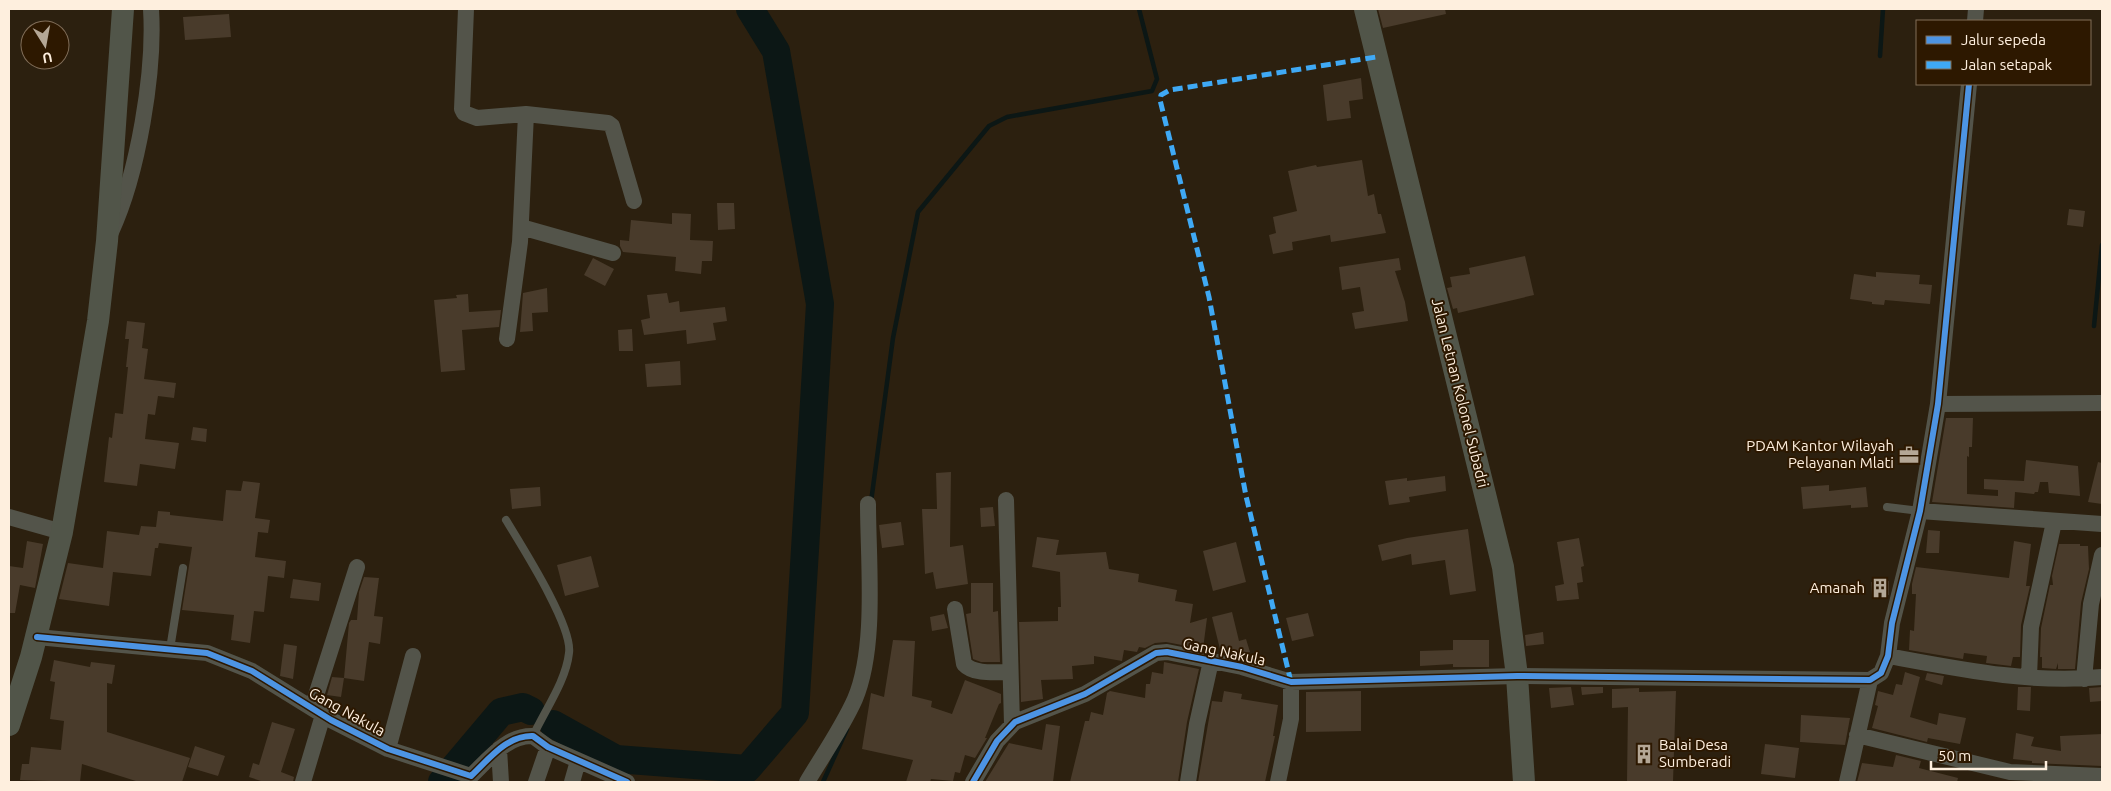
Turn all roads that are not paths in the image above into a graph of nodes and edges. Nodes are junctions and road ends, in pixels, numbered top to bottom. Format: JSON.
{"nodes":[{"id":1,"x":123,"y":9,"type":"edge"},
{"id":2,"x":151,"y":9,"type":"edge"},
{"id":3,"x":466,"y":9,"type":"edge"},
{"id":4,"x":1364,"y":9,"type":"edge"},
{"id":5,"x":1969,"y":85,"type":"edge"},
{"id":6,"x":526,"y":114,"type":"junction"},
{"id":7,"x":634,"y":201,"type":"dead end"},
{"id":8,"x":522,"y":226,"type":"junction"},
{"id":9,"x":107,"y":241,"type":"junction"},
{"id":10,"x":613,"y":253,"type":"dead end"},
{"id":11,"x":507,"y":339,"type":"dead end"},
{"id":12,"x":2102,"y":403,"type":"edge"},
{"id":13,"x":1938,"y":404,"type":"junction"},
{"id":14,"x":1006,"y":500,"type":"dead end"},
{"id":15,"x":868,"y":504,"type":"dead end"},
{"id":16,"x":1887,"y":507,"type":"dead end"},
{"id":17,"x":1920,"y":511,"type":"junction"},
{"id":18,"x":9,"y":517,"type":"edge"},
{"id":19,"x":506,"y":520,"type":"dead end"},
{"id":20,"x":2054,"y":522,"type":"junction"},
{"id":21,"x":2102,"y":524,"type":"edge"},
{"id":22,"x":62,"y":532,"type":"junction"},
{"id":23,"x":2102,"y":555,"type":"edge"},
{"id":24,"x":357,"y":567,"type":"dead end"},
{"id":25,"x":183,"y":568,"type":"dead end"},
{"id":26,"x":955,"y":609,"type":"dead end"},
{"id":27,"x":37,"y":637,"type":"junction"},
{"id":28,"x":170,"y":649,"type":"junction"},
{"id":29,"x":413,"y":656,"type":"dead end"},
{"id":30,"x":1888,"y":656,"type":"junction"},
{"id":31,"x":1211,"y":661,"type":"junction"},
{"id":32,"x":1010,"y":672,"type":"junction"},
{"id":33,"x":1517,"y":676,"type":"junction"},
{"id":34,"x":2029,"y":677,"type":"junction"},
{"id":35,"x":2102,"y":677,"type":"edge"},
{"id":36,"x":2084,"y":679,"type":"junction"},
{"id":37,"x":1870,"y":680,"type":"junction"},
{"id":38,"x":1291,"y":682,"type":"junction"},
{"id":39,"x":318,"y":711,"type":"junction"},
{"id":40,"x":1012,"y":724,"type":"junction"},
{"id":41,"x":9,"y":725,"type":"edge"},
{"id":42,"x":1857,"y":735,"type":"junction"},
{"id":43,"x":533,"y":736,"type":"junction"},
{"id":44,"x":548,"y":747,"type":"junction"},
{"id":45,"x":388,"y":748,"type":"junction"},
{"id":46,"x":499,"y":749,"type":"junction"},
{"id":47,"x":578,"y":761,"type":"junction"},
{"id":48,"x":463,"y":775,"type":"edge"},
{"id":49,"x":2102,"y":776,"type":"edge"},
{"id":50,"x":303,"y":782,"type":"edge"},
{"id":51,"x":502,"y":782,"type":"edge"},
{"id":52,"x":536,"y":782,"type":"edge"},
{"id":53,"x":572,"y":782,"type":"edge"},
{"id":54,"x":626,"y":782,"type":"edge"},
{"id":55,"x":806,"y":782,"type":"edge"},
{"id":56,"x":973,"y":782,"type":"edge"},
{"id":57,"x":1188,"y":782,"type":"edge"},
{"id":58,"x":1278,"y":782,"type":"edge"},
{"id":59,"x":1524,"y":782,"type":"edge"},
{"id":60,"x":1847,"y":782,"type":"edge"}],
"edges":[{"from":1,"to":9,"type":"main road"},
{"from":2,"to":9,"type":"street"},
{"from":3,"to":6,"type":"street"},
{"from":4,"to":33,"type":"main road","name":"Jalan Letnan Kolonel Subadri"},
{"from":5,"to":13,"type":"street"},
{"from":6,"to":7,"type":"street"},
{"from":6,"to":8,"type":"street"},
{"from":8,"to":10,"type":"street"},
{"from":8,"to":11,"type":"street"},
{"from":9,"to":22,"type":"main road"},
{"from":12,"to":13,"type":"street"},
{"from":13,"to":17,"type":"street"},
{"from":14,"to":32,"type":"street"},
{"from":15,"to":55,"type":"street"},
{"from":16,"to":17,"type":"lane"},
{"from":17,"to":20,"type":"street"},
{"from":17,"to":30,"type":"street"},
{"from":18,"to":22,"type":"street"},
{"from":19,"to":43,"type":"lane"},
{"from":20,"to":21,"type":"street"},
{"from":20,"to":34,"type":"street"},
{"from":22,"to":27,"type":"main road"},
{"from":23,"to":36,"type":"street"},
{"from":24,"to":39,"type":"street"},
{"from":25,"to":28,"type":"lane"},
{"from":26,"to":32,"type":"street"},
{"from":27,"to":28,"type":"street","name":"Gang Nakula"},
{"from":27,"to":41,"type":"main road"},
{"from":28,"to":39,"type":"street","name":"Gang Nakula"},
{"from":29,"to":45,"type":"street"},
{"from":30,"to":34,"type":"street"},
{"from":30,"to":37,"type":"street"},
{"from":31,"to":38,"type":"street","name":"Gang Nakula"},
{"from":31,"to":40,"type":"street","name":"Gang Nakula"},
{"from":31,"to":57,"type":"street"},
{"from":32,"to":40,"type":"street"},
{"from":33,"to":37,"type":"street","name":"Gang Nakula"},
{"from":33,"to":38,"type":"street","name":"Gang Nakula"},
{"from":33,"to":59,"type":"main road","name":"Jalan Letnan Kolonel Subadri"},
{"from":34,"to":36,"type":"street"},
{"from":35,"to":36,"type":"street"},
{"from":37,"to":42,"type":"street"},
{"from":38,"to":58,"type":"street"},
{"from":39,"to":45,"type":"street","name":"Gang Nakula"},
{"from":39,"to":50,"type":"street"},
{"from":40,"to":56,"type":"street","name":"Gang Nakula"},
{"from":42,"to":49,"type":"street"},
{"from":42,"to":60,"type":"street"},
{"from":43,"to":44,"type":"street"},
{"from":43,"to":46,"type":"street","name":"Gang Nakula"},
{"from":44,"to":47,"type":"street"},
{"from":44,"to":52,"type":"street"},
{"from":45,"to":48,"type":"street","name":"Gang Nakula"},
{"from":46,"to":48,"type":"street","name":"Gang Nakula"},
{"from":46,"to":51,"type":"street"},
{"from":47,"to":53,"type":"street"},
{"from":47,"to":54,"type":"street"}]}
